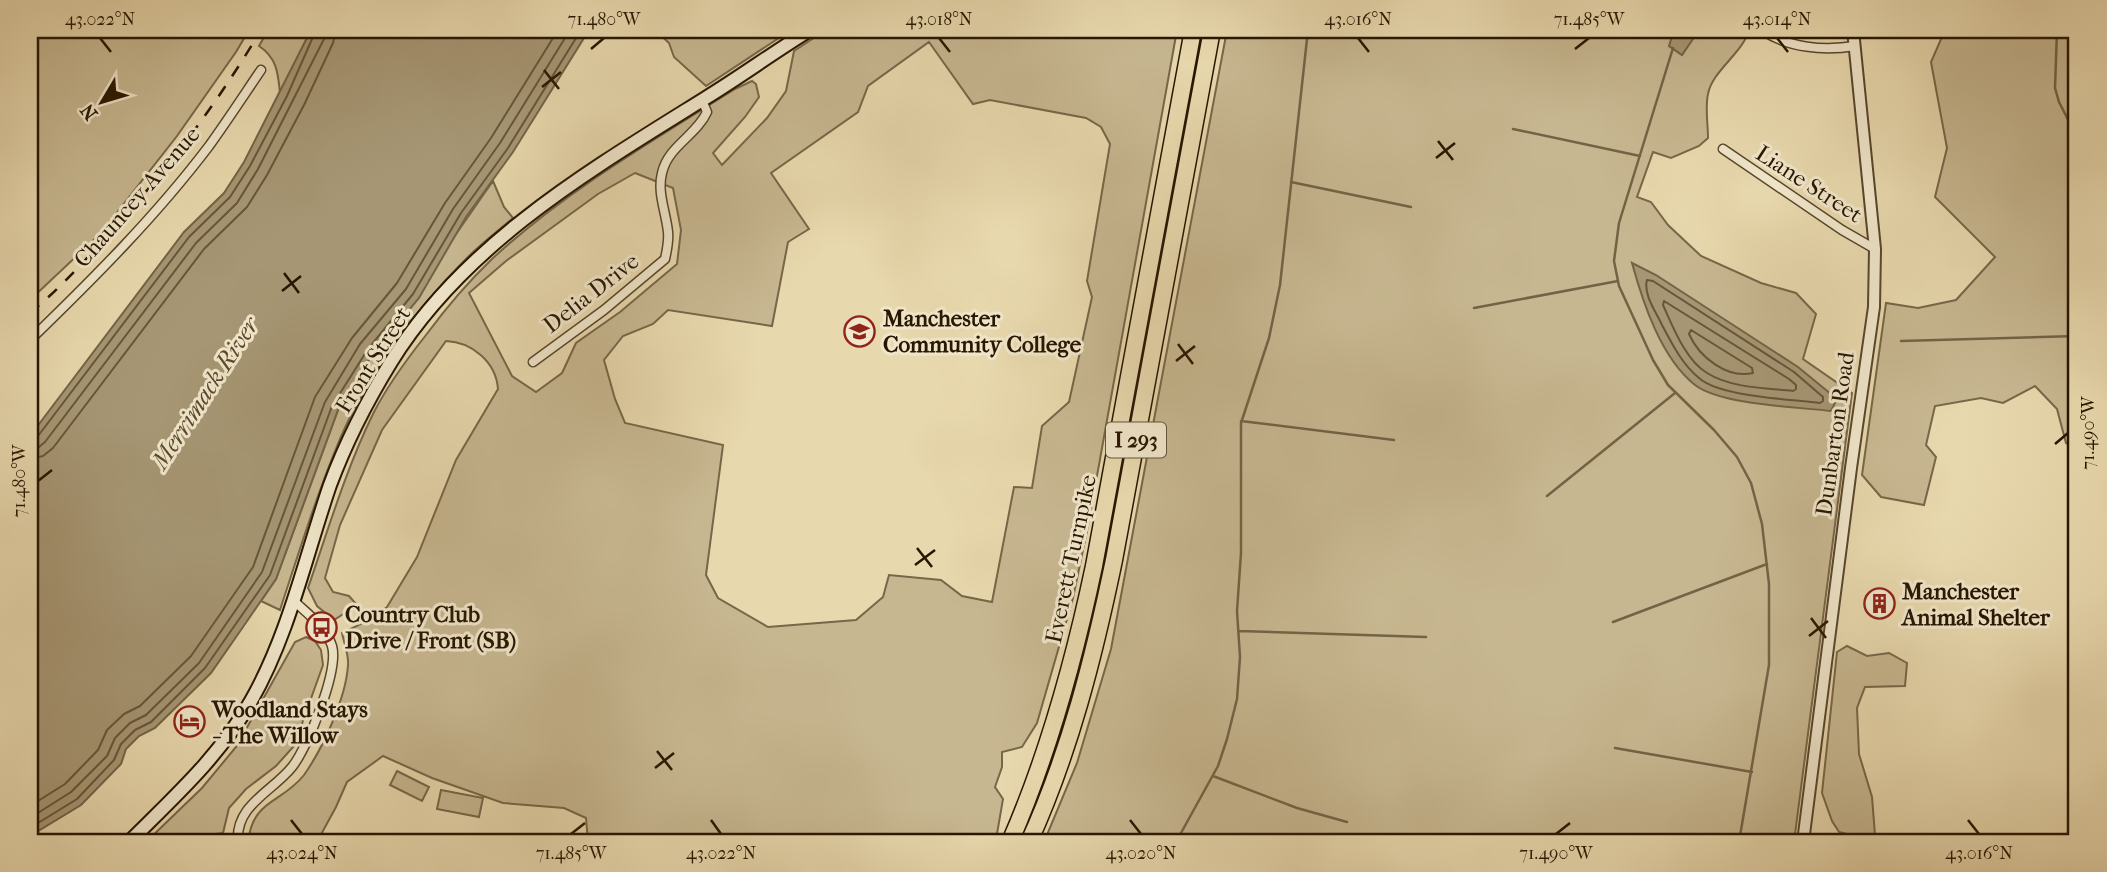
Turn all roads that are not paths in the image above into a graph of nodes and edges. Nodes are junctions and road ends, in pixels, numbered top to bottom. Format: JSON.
{"nodes":[{"id":1,"x":810,"y":30,"type":"edge"},
{"id":2,"x":1193,"y":30,"type":"edge"},
{"id":3,"x":1212,"y":30,"type":"edge"},
{"id":4,"x":1762,"y":30,"type":"edge"},
{"id":5,"x":1853,"y":30,"type":"edge"},
{"id":6,"x":1855,"y":46,"type":"junction"},
{"id":7,"x":261,"y":70,"type":"dead end"},
{"id":8,"x":702,"y":100,"type":"junction"},
{"id":9,"x":1723,"y":149,"type":"dead end"},
{"id":10,"x":1875,"y":249,"type":"junction"},
{"id":11,"x":30,"y":340,"type":"edge"},
{"id":12,"x":533,"y":362,"type":"dead end"},
{"id":13,"x":294,"y":601,"type":"junction"},
{"id":14,"x":129,"y":842,"type":"edge"},
{"id":15,"x":237,"y":842,"type":"edge"},
{"id":16,"x":1010,"y":842,"type":"edge"},
{"id":17,"x":1029,"y":842,"type":"edge"},
{"id":18,"x":1803,"y":842,"type":"edge"}],
"edges":[{"from":1,"to":8,"type":"main road","name":"Front Street"},
{"from":2,"to":16,"type":"highway","name":"Everett Turnpike","number":"I 293"},
{"from":3,"to":17,"type":"highway","name":"Everett Turnpike","number":"I 293"},
{"from":4,"to":6,"type":"street"},
{"from":5,"to":6,"type":"street","name":"Dunbarton Road"},
{"from":6,"to":10,"type":"street","name":"Dunbarton Road"},
{"from":7,"to":11,"type":"street","name":"Chauncey Avenue"},
{"from":8,"to":12,"type":"street","name":"Delia Drive"},
{"from":8,"to":13,"type":"main road","name":"Front Street"},
{"from":9,"to":10,"type":"street","name":"Liane Street"},
{"from":10,"to":18,"type":"street","name":"Dunbarton Road"},
{"from":13,"to":14,"type":"main road","name":"Front Street"},
{"from":13,"to":15,"type":"street"}]}
